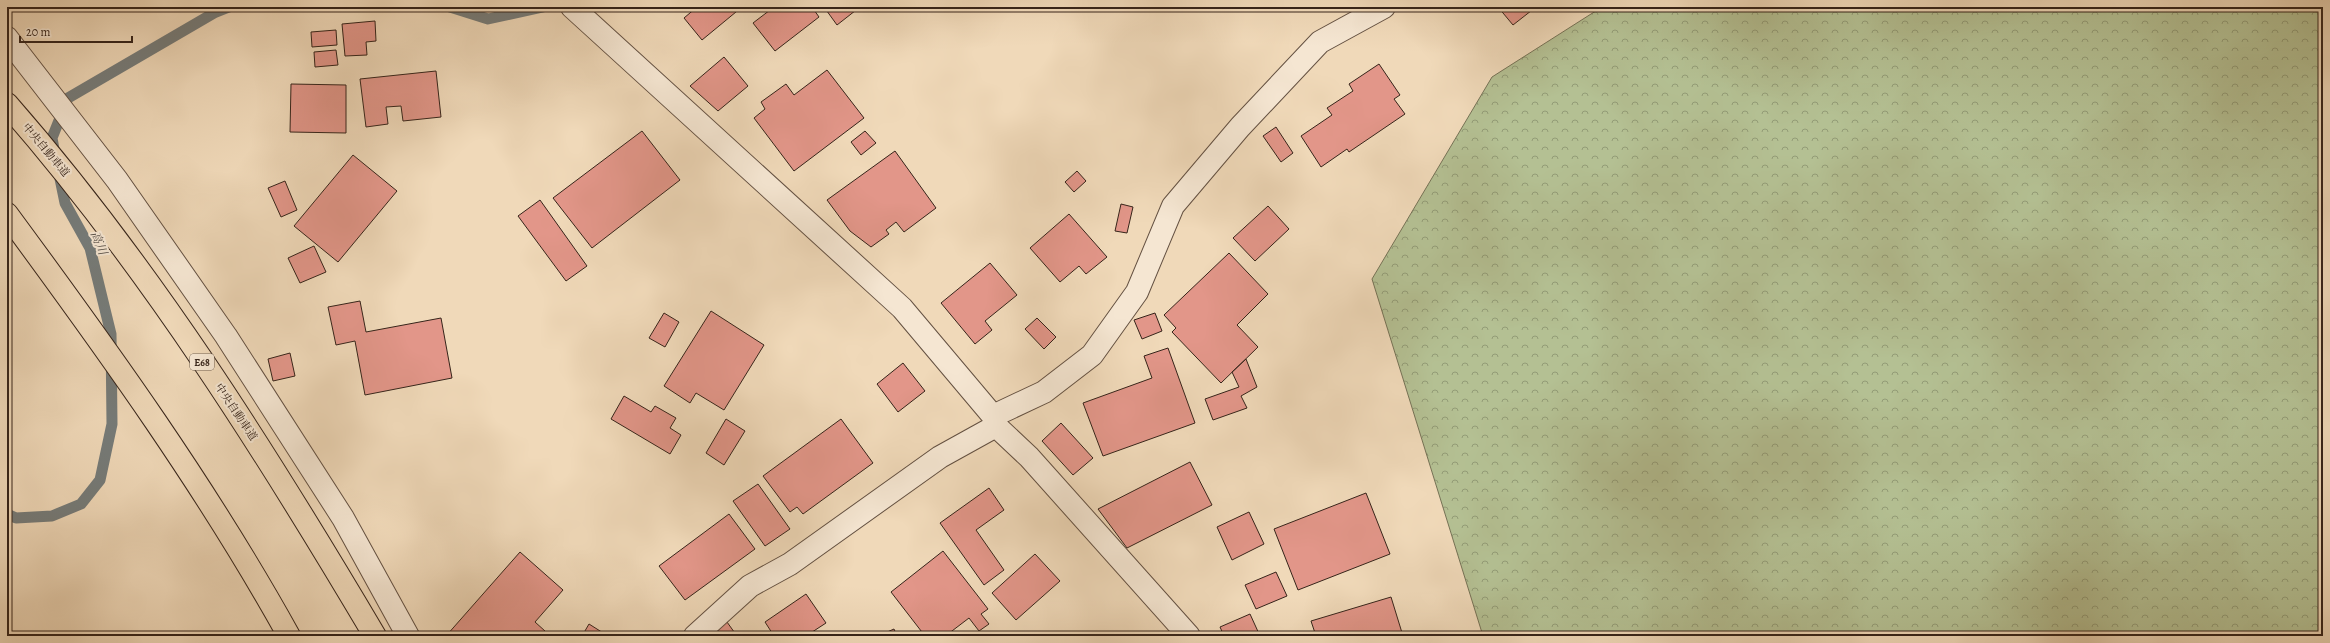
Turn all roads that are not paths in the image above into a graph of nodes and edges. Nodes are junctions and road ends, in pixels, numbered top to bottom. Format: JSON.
{"nodes":[{"id":1,"x":572,"y":7,"type":"edge"},
{"id":2,"x":1384,"y":7,"type":"edge"},
{"id":3,"x":7,"y":38,"type":"edge"},
{"id":4,"x":7,"y":104,"type":"edge"},
{"id":5,"x":7,"y":214,"type":"edge"},
{"id":6,"x":994,"y":421,"type":"junction"},
{"id":7,"x":289,"y":636,"type":"edge"},
{"id":8,"x":375,"y":636,"type":"edge"},
{"id":9,"x":408,"y":636,"type":"edge"},
{"id":10,"x":695,"y":636,"type":"edge"},
{"id":11,"x":1189,"y":636,"type":"edge"}],
"edges":[{"from":1,"to":6,"type":"street"},
{"from":2,"to":6,"type":"street"},
{"from":3,"to":9,"type":"street"},
{"from":4,"to":8,"type":"highway","name":"中央自動車道","number":"E68"},
{"from":5,"to":7,"type":"highway"},
{"from":6,"to":10,"type":"street"},
{"from":6,"to":11,"type":"street"}]}
